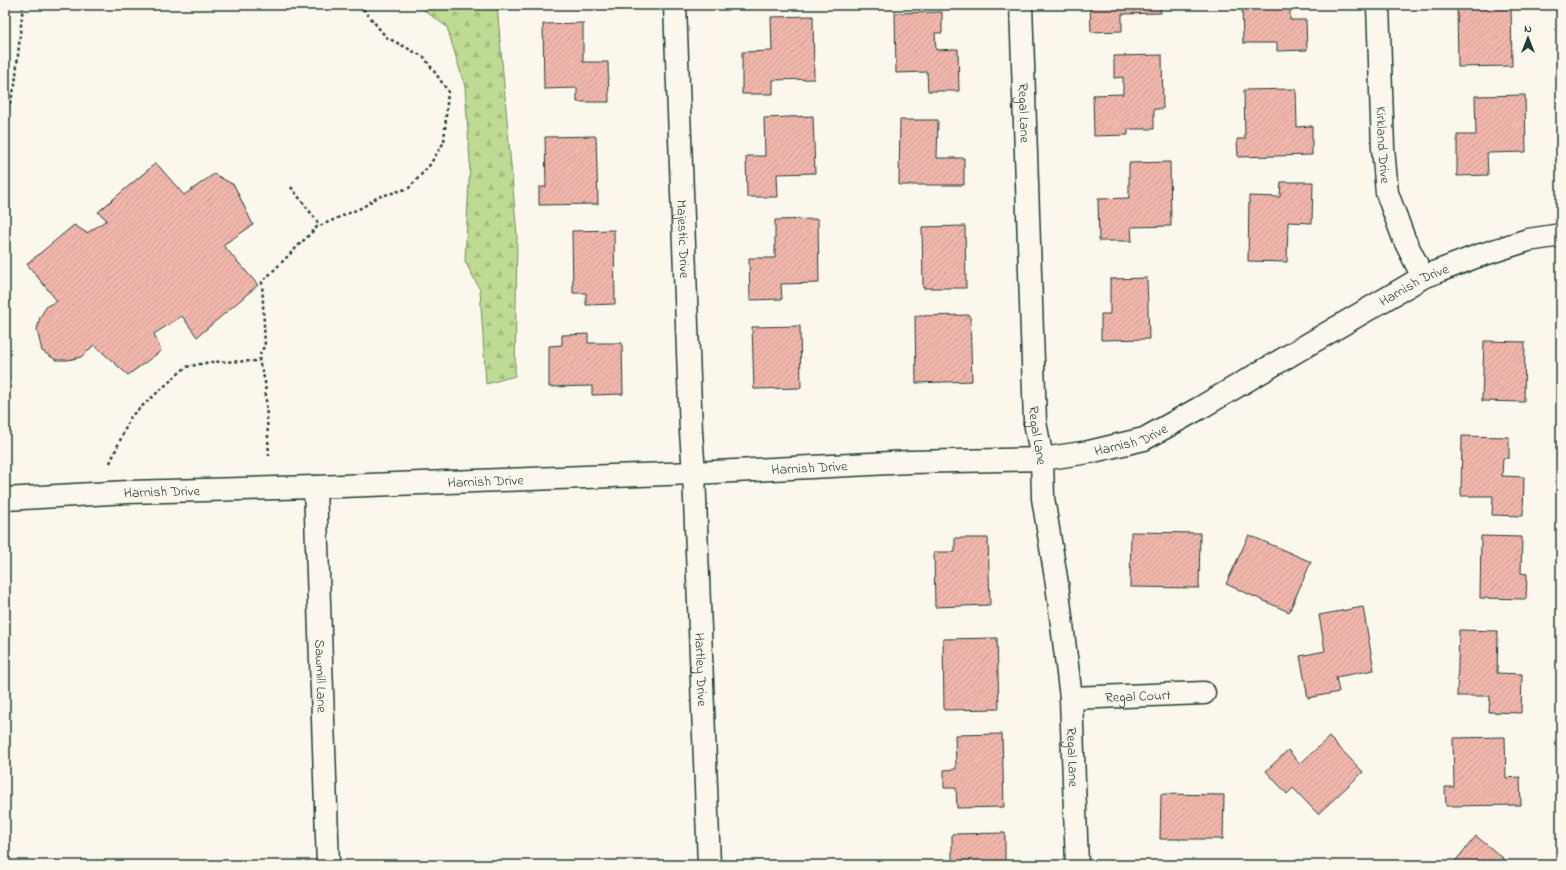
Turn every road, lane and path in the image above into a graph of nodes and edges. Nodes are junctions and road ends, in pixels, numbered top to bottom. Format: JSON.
{"nodes":[{"id":1,"x":23,"y":5,"type":"edge"},
{"id":2,"x":360,"y":5,"type":"edge"},
{"id":3,"x":675,"y":5,"type":"edge"},
{"id":4,"x":1021,"y":5,"type":"edge"},
{"id":5,"x":1378,"y":5,"type":"edge"},
{"id":6,"x":5,"y":121,"type":"edge"},
{"id":7,"x":291,"y":187,"type":"dead end"},
{"id":8,"x":317,"y":227,"type":"junction"},
{"id":9,"x":1561,"y":235,"type":"edge"},
{"id":10,"x":1423,"y":278,"type":"junction"},
{"id":11,"x":260,"y":361,"type":"junction"},
{"id":12,"x":269,"y":456,"type":"dead end"},
{"id":13,"x":1042,"y":459,"type":"junction"},
{"id":14,"x":110,"y":463,"type":"dead end"},
{"id":15,"x":694,"y":473,"type":"junction"},
{"id":16,"x":315,"y":487,"type":"junction"},
{"id":17,"x":5,"y":499,"type":"edge"},
{"id":18,"x":1204,"y":693,"type":"dead end"},
{"id":19,"x":1071,"y":698,"type":"junction"},
{"id":20,"x":328,"y":865,"type":"edge"},
{"id":21,"x":709,"y":865,"type":"edge"},
{"id":22,"x":1077,"y":865,"type":"edge"}],
"edges":[{"from":1,"to":6,"type":"path"},
{"from":2,"to":8,"type":"path"},
{"from":3,"to":15,"type":"street","name":"Majestic Drive"},
{"from":4,"to":13,"type":"street","name":"Regal Lane"},
{"from":5,"to":10,"type":"street","name":"Kirkland Drive"},
{"from":7,"to":8,"type":"path"},
{"from":8,"to":11,"type":"path"},
{"from":9,"to":10,"type":"street","name":"Harnish Drive"},
{"from":10,"to":13,"type":"street","name":"Harnish Drive"},
{"from":11,"to":12,"type":"path"},
{"from":11,"to":14,"type":"path"},
{"from":13,"to":15,"type":"street","name":"Harnish Drive"},
{"from":13,"to":19,"type":"street","name":"Regal Lane"},
{"from":15,"to":16,"type":"street","name":"Harnish Drive"},
{"from":15,"to":21,"type":"street","name":"Hartley Drive"},
{"from":16,"to":17,"type":"street","name":"Harnish Drive"},
{"from":16,"to":20,"type":"street","name":"Sawmill Lane"},
{"from":18,"to":19,"type":"street","name":"Regal Court"},
{"from":19,"to":22,"type":"street","name":"Regal Lane"}]}
